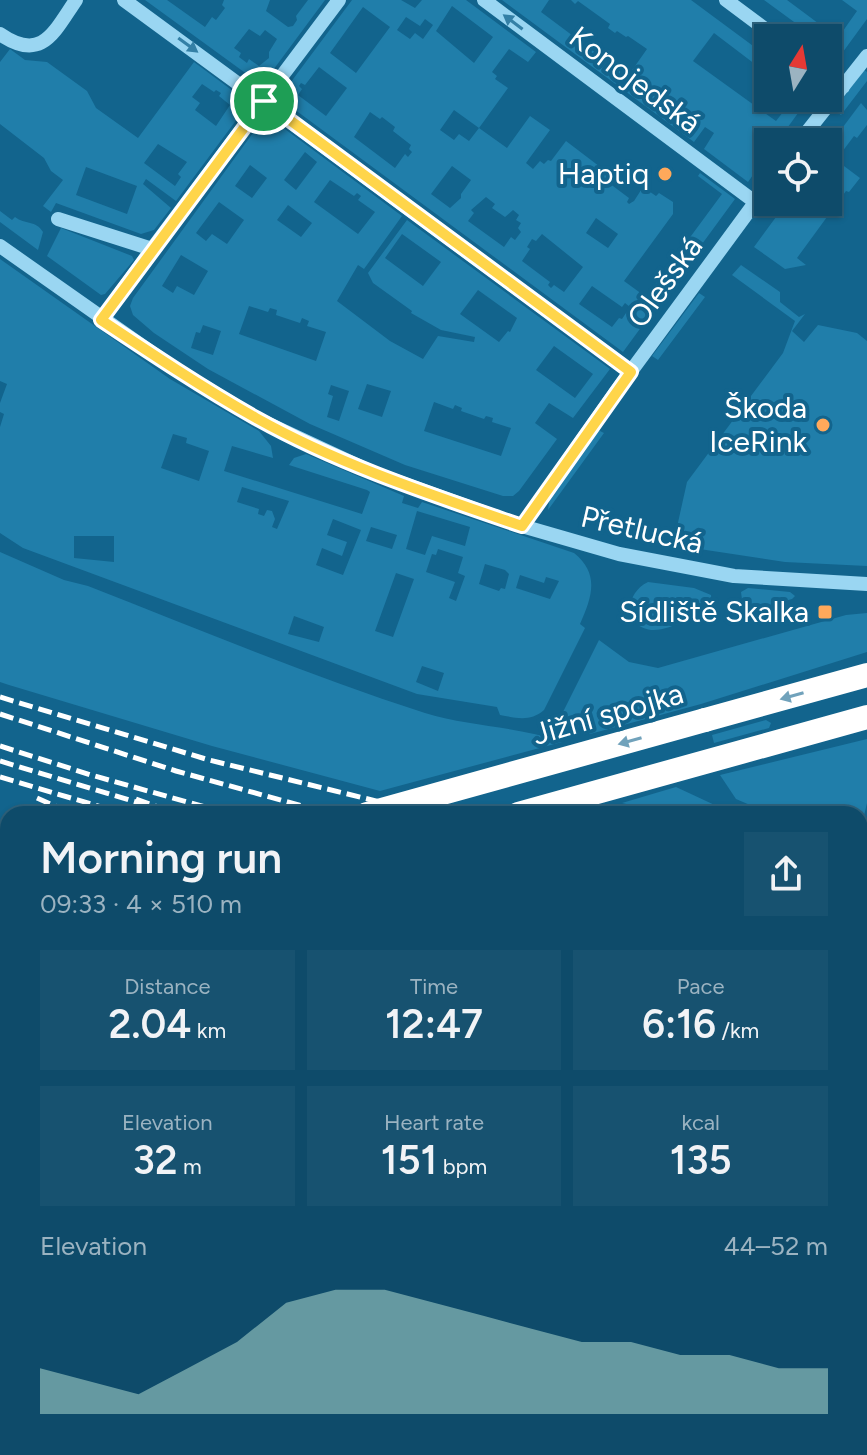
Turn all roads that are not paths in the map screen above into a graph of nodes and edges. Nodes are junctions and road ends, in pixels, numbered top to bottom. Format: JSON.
{"nodes":[{"id":1,"x":76,"y":0,"type":"edge"},
{"id":2,"x":124,"y":0,"type":"edge"},
{"id":3,"x":339,"y":0,"type":"edge"},
{"id":4,"x":484,"y":0,"type":"edge"},
{"id":5,"x":726,"y":0,"type":"edge"},
{"id":6,"x":758,"y":24,"type":"edge"},
{"id":7,"x":0,"y":34,"type":"edge"},
{"id":8,"x":867,"y":56,"type":"edge"},
{"id":9,"x":843,"y":87,"type":"joint"},
{"id":10,"x":264,"y":101,"type":"junction"},
{"id":11,"x":810,"y":128,"type":"edge"},
{"id":12,"x":754,"y":201,"type":"edge"},
{"id":13,"x":754,"y":203,"type":"edge"},
{"id":14,"x":58,"y":219,"type":"dead end"},
{"id":15,"x":0,"y":246,"type":"edge"},
{"id":16,"x":152,"y":249,"type":"junction"},
{"id":17,"x":101,"y":320,"type":"junction"},
{"id":18,"x":631,"y":372,"type":"junction"},
{"id":19,"x":522,"y":526,"type":"junction"},
{"id":20,"x":867,"y":584,"type":"edge"},
{"id":21,"x":867,"y":675,"type":"edge"},
{"id":22,"x":867,"y":717,"type":"edge"},
{"id":23,"x":396,"y":806,"type":"edge"},
{"id":24,"x":547,"y":806,"type":"edge"}],
"edges":[{"from":1,"to":7,"type":"street"},
{"from":2,"to":10,"type":"street","one_way":true},
{"from":3,"to":10,"type":"street"},
{"from":12,"to":4,"type":"street","name":"Konojedská","one_way":true},
{"from":5,"to":6,"type":"street"},
{"from":8,"to":9,"type":"street"},
{"from":9,"to":11,"type":"street"},
{"from":10,"to":16,"type":"street"},
{"from":10,"to":18,"type":"street"},
{"from":13,"to":18,"type":"street","name":"Olešská"},
{"from":14,"to":16,"type":"street"},
{"from":15,"to":17,"type":"street","name":"Přetlucká"},
{"from":16,"to":17,"type":"street"},
{"from":17,"to":19,"type":"street","name":"Přetlucká"},
{"from":18,"to":19,"type":"street","name":"Olešská"},
{"from":19,"to":20,"type":"street","name":"Přetlucká"},
{"from":21,"to":23,"type":"highway","name":"Jižní spojka","one_way":true,"bridge":true},
{"from":22,"to":24,"type":"highway"}]}
